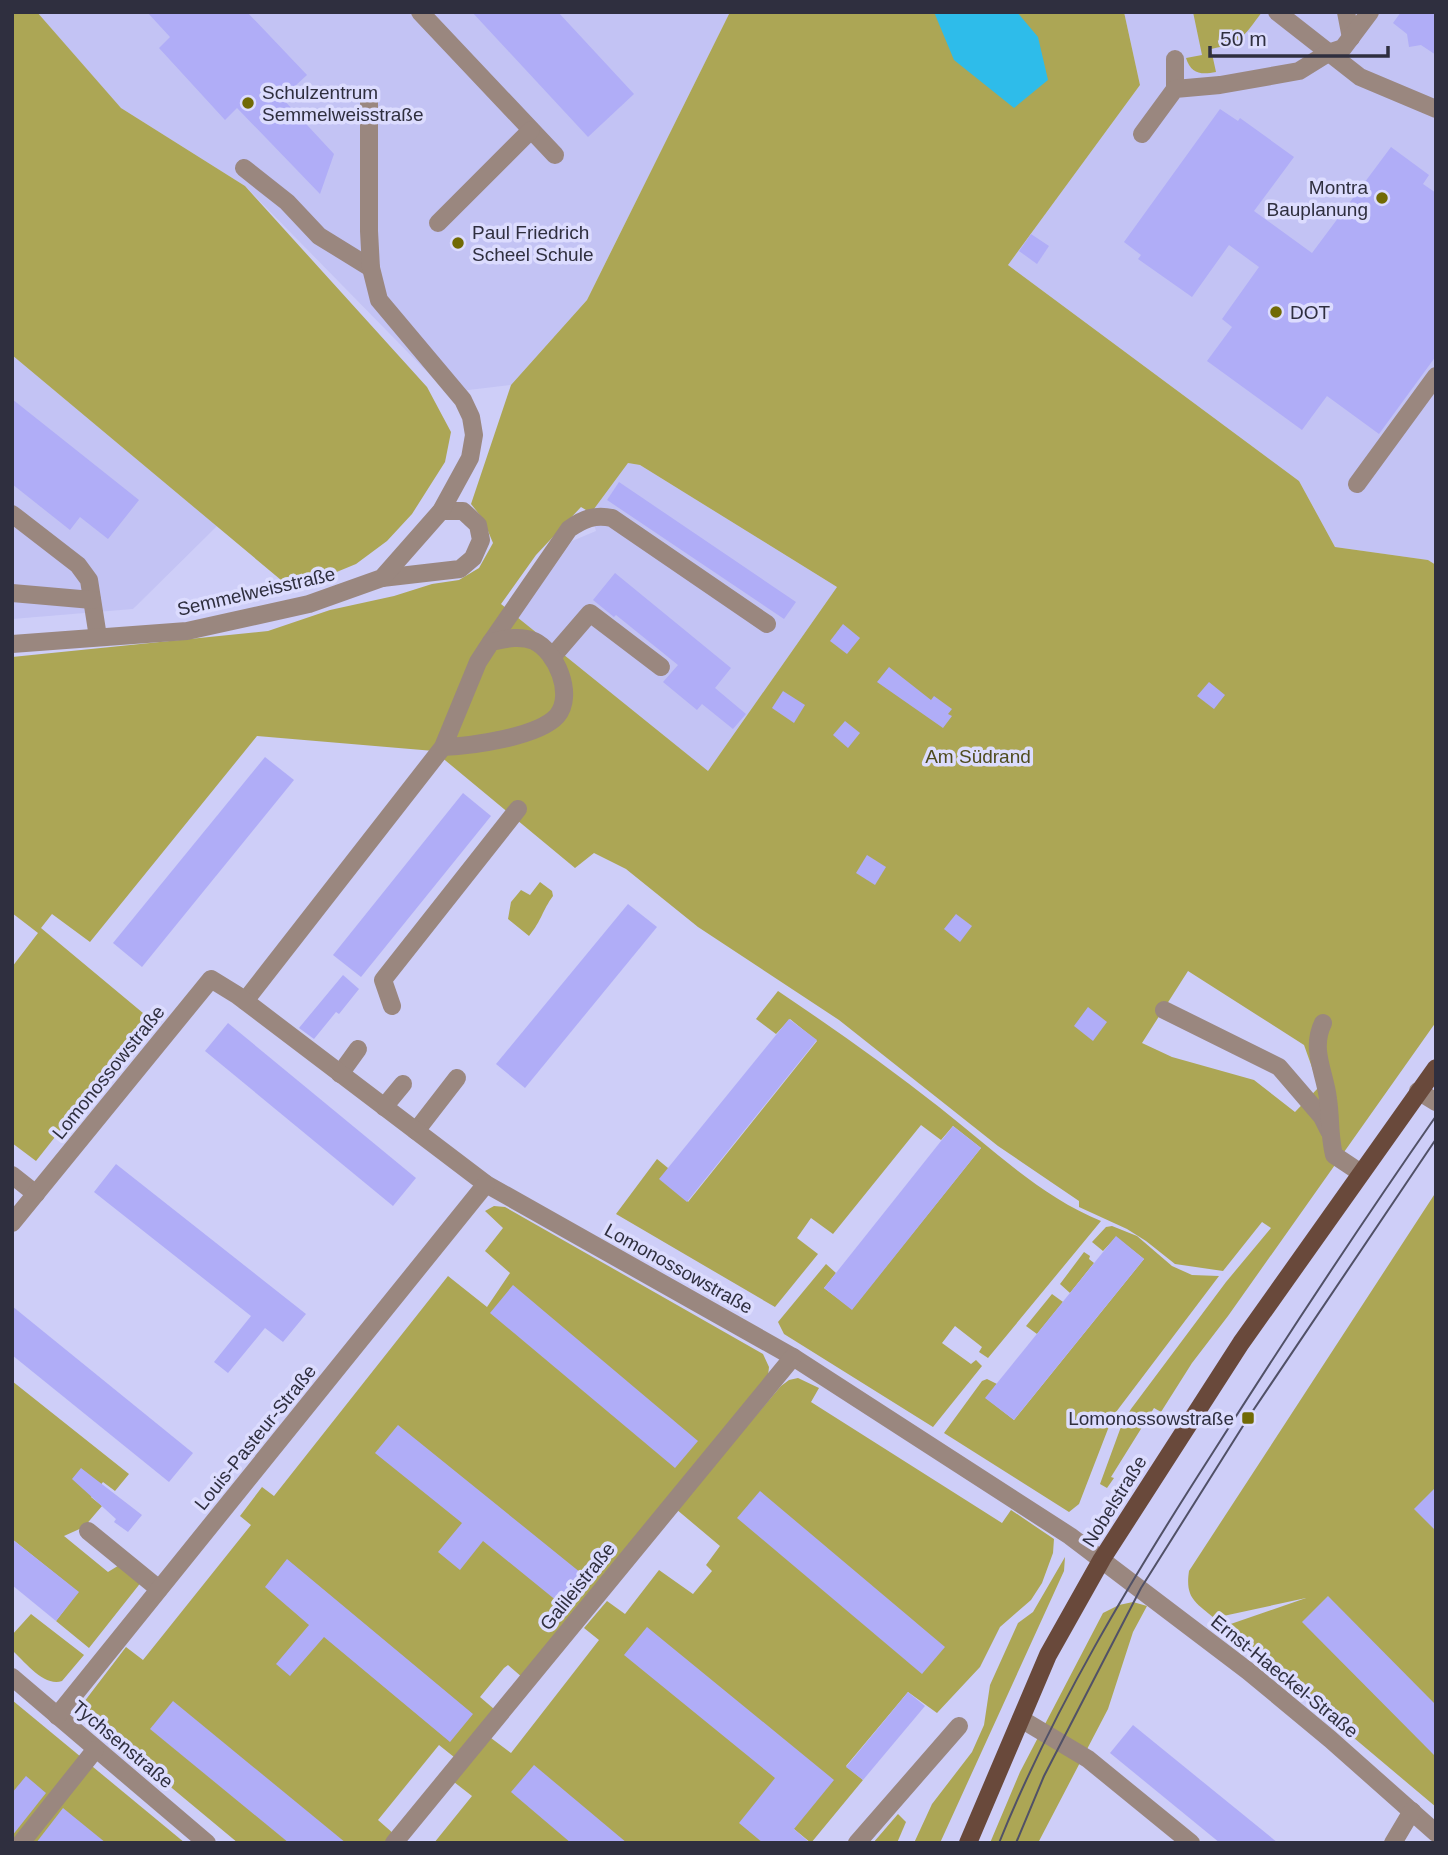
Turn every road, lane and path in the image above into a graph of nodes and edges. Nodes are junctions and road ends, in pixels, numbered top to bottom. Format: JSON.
{"nodes":[{"id":1,"x":421,"y":12,"type":"edge"},
{"id":2,"x":1277,"y":12,"type":"edge"},
{"id":3,"x":1346,"y":12,"type":"edge"},
{"id":4,"x":1370,"y":12,"type":"edge"},
{"id":5,"x":1351,"y":38,"type":"junction"},
{"id":6,"x":1328,"y":53,"type":"junction"},
{"id":7,"x":1175,"y":59,"type":"dead end"},
{"id":8,"x":1175,"y":89,"type":"junction"},
{"id":9,"x":369,"y":99,"type":"dead end"},
{"id":10,"x":1436,"y":109,"type":"edge"},
{"id":11,"x":531,"y":130,"type":"junction"},
{"id":12,"x":1142,"y":134,"type":"dead end"},
{"id":13,"x":555,"y":155,"type":"dead end"},
{"id":14,"x":244,"y":168,"type":"dead end"},
{"id":15,"x":438,"y":222,"type":"dead end"},
{"id":16,"x":371,"y":268,"type":"junction"},
{"id":17,"x":1436,"y":376,"type":"edge"},
{"id":18,"x":1357,"y":484,"type":"dead end"},
{"id":19,"x":441,"y":511,"type":"junction"},
{"id":20,"x":12,"y":514,"type":"edge"},
{"id":21,"x":382,"y":578,"type":"junction"},
{"id":22,"x":12,"y":593,"type":"edge"},
{"id":23,"x":92,"y":600,"type":"junction"},
{"id":24,"x":767,"y":624,"type":"dead end"},
{"id":25,"x":98,"y":637,"type":"junction"},
{"id":26,"x":491,"y":642,"type":"junction"},
{"id":27,"x":12,"y":644,"type":"edge"},
{"id":28,"x":552,"y":657,"type":"junction"},
{"id":29,"x":660,"y":667,"type":"dead end"},
{"id":30,"x":443,"y":747,"type":"junction"},
{"id":31,"x":518,"y":809,"type":"dead end"},
{"id":32,"x":245,"y":1001,"type":"junction"},
{"id":33,"x":392,"y":1006,"type":"dead end"},
{"id":34,"x":1164,"y":1010,"type":"dead end"},
{"id":35,"x":1323,"y":1023,"type":"dead end"},
{"id":36,"x":358,"y":1049,"type":"dead end"},
{"id":37,"x":1436,"y":1068,"type":"edge"},
{"id":38,"x":340,"y":1074,"type":"junction"},
{"id":39,"x":457,"y":1078,"type":"dead end"},
{"id":40,"x":402,"y":1084,"type":"dead end"},
{"id":41,"x":1419,"y":1091,"type":"junction"},
{"id":42,"x":1436,"y":1102,"type":"edge"},
{"id":43,"x":384,"y":1107,"type":"junction"},
{"id":44,"x":416,"y":1131,"type":"junction"},
{"id":45,"x":1329,"y":1132,"type":"junction"},
{"id":46,"x":1361,"y":1173,"type":"junction"},
{"id":47,"x":12,"y":1175,"type":"edge"},
{"id":48,"x":486,"y":1184,"type":"junction"},
{"id":49,"x":36,"y":1194,"type":"junction"},
{"id":50,"x":12,"y":1223,"type":"edge"},
{"id":51,"x":793,"y":1357,"type":"junction"},
{"id":52,"x":88,"y":1531,"type":"dead end"},
{"id":53,"x":1102,"y":1559,"type":"junction"},
{"id":54,"x":159,"y":1589,"type":"junction"},
{"id":55,"x":12,"y":1677,"type":"edge"},
{"id":56,"x":57,"y":1716,"type":"junction"},
{"id":57,"x":1021,"y":1719,"type":"junction"},
{"id":58,"x":959,"y":1726,"type":"dead end"},
{"id":59,"x":95,"y":1750,"type":"junction"},
{"id":60,"x":1412,"y":1811,"type":"junction"},
{"id":61,"x":1436,"y":1833,"type":"edge"},
{"id":62,"x":21,"y":1843,"type":"edge"},
{"id":63,"x":207,"y":1843,"type":"edge"},
{"id":64,"x":394,"y":1843,"type":"edge"},
{"id":65,"x":857,"y":1843,"type":"edge"},
{"id":66,"x":968,"y":1843,"type":"edge"},
{"id":67,"x":1191,"y":1843,"type":"edge"},
{"id":68,"x":1393,"y":1843,"type":"edge"}],
"edges":[{"from":1,"to":11,"type":"street"},
{"from":2,"to":6,"type":"street"},
{"from":3,"to":5,"type":"street"},
{"from":4,"to":5,"type":"street"},
{"from":5,"to":6,"type":"street"},
{"from":6,"to":8,"type":"street"},
{"from":6,"to":10,"type":"street"},
{"from":7,"to":8,"type":"street"},
{"from":8,"to":12,"type":"street"},
{"from":9,"to":16,"type":"street","name":"Semmelweisstraße"},
{"from":11,"to":13,"type":"street"},
{"from":11,"to":15,"type":"street"},
{"from":14,"to":16,"type":"street"},
{"from":16,"to":19,"type":"street","name":"Semmelweisstraße"},
{"from":17,"to":18,"type":"street"},
{"from":19,"to":21,"type":"street","name":"Semmelweisstraße"},
{"from":19,"to":21,"type":"street","name":"Semmelweisstraße"},
{"from":20,"to":23,"type":"street"},
{"from":21,"to":25,"type":"street","name":"Semmelweisstraße"},
{"from":22,"to":23,"type":"street"},
{"from":23,"to":25,"type":"street"},
{"from":24,"to":26,"type":"street"},
{"from":25,"to":27,"type":"street","name":"Semmelweisstraße"},
{"from":26,"to":28,"type":"street"},
{"from":26,"to":30,"type":"street"},
{"from":28,"to":29,"type":"street"},
{"from":28,"to":30,"type":"street"},
{"from":30,"to":32,"type":"street"},
{"from":31,"to":33,"type":"street"},
{"from":32,"to":38,"type":"street","name":"Lomonossowstraße"},
{"from":32,"to":49,"type":"street","name":"Lomonossowstraße"},
{"from":34,"to":45,"type":"street"},
{"from":35,"to":45,"type":"street"},
{"from":36,"to":38,"type":"street"},
{"from":37,"to":41,"type":"main road","name":"Nobelstraße"},
{"from":38,"to":43,"type":"street","name":"Lomonossowstraße"},
{"from":39,"to":44,"type":"street"},
{"from":40,"to":43,"type":"street"},
{"from":41,"to":42,"type":"street"},
{"from":41,"to":46,"type":"main road","name":"Nobelstraße"},
{"from":43,"to":44,"type":"street","name":"Lomonossowstraße"},
{"from":44,"to":48,"type":"street","name":"Lomonossowstraße"},
{"from":45,"to":46,"type":"street"},
{"from":46,"to":53,"type":"main road","name":"Nobelstraße"},
{"from":47,"to":49,"type":"street"},
{"from":48,"to":51,"type":"street","name":"Lomonossowstraße"},
{"from":48,"to":54,"type":"street","name":"Louis-Pasteur-Straße"},
{"from":49,"to":50,"type":"street","name":"Lomonossowstraße"},
{"from":51,"to":53,"type":"street","name":"Lomonossowstraße"},
{"from":51,"to":64,"type":"street","name":"Galileistraße"},
{"from":52,"to":54,"type":"street"},
{"from":53,"to":57,"type":"main road","name":"Nobelstraße"},
{"from":53,"to":60,"type":"street","name":"Ernst-Haeckel-Straße"},
{"from":54,"to":56,"type":"street","name":"Louis-Pasteur-Straße"},
{"from":55,"to":56,"type":"street","name":"Tychsenstraße"},
{"from":56,"to":59,"type":"street","name":"Tychsenstraße"},
{"from":57,"to":66,"type":"main road","name":"Nobelstraße"},
{"from":57,"to":67,"type":"street"},
{"from":58,"to":65,"type":"street"},
{"from":59,"to":62,"type":"street"},
{"from":59,"to":63,"type":"street","name":"Tychsenstraße"},
{"from":60,"to":61,"type":"street","name":"Ernst-Haeckel-Straße"},
{"from":60,"to":68,"type":"street"}]}
